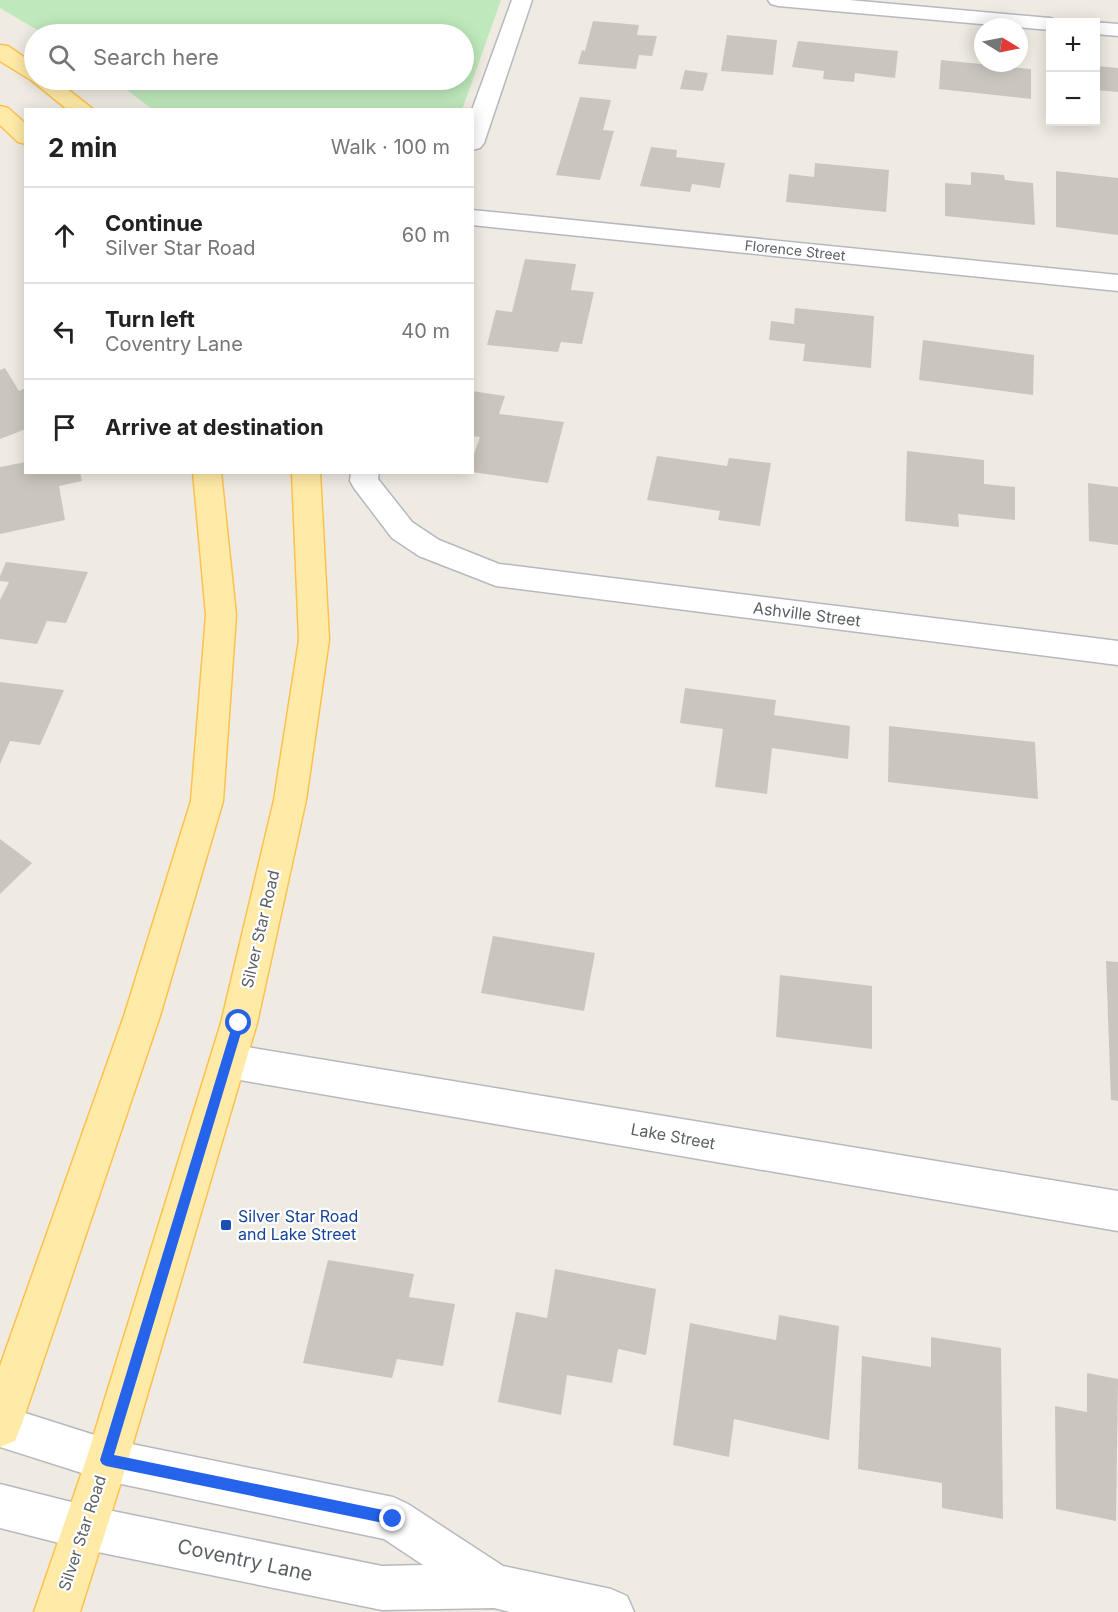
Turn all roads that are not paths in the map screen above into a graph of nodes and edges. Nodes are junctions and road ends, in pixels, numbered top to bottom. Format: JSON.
{"nodes":[{"id":1,"x":522,"y":0,"type":"edge"},
{"id":2,"x":778,"y":0,"type":"edge"},
{"id":3,"x":1046,"y":24,"type":"edge"},
{"id":4,"x":1100,"y":28,"type":"edge"},
{"id":5,"x":1118,"y":30,"type":"edge"},
{"id":6,"x":0,"y":51,"type":"edge"},
{"id":7,"x":24,"y":67,"type":"edge"},
{"id":8,"x":56,"y":90,"type":"edge"},
{"id":9,"x":80,"y":108,"type":"edge"},
{"id":10,"x":0,"y":113,"type":"edge"},
{"id":11,"x":24,"y":135,"type":"edge"},
{"id":12,"x":474,"y":137,"type":"edge"},
{"id":13,"x":474,"y":217,"type":"edge"},
{"id":14,"x":1118,"y":283,"type":"edge"},
{"id":15,"x":207,"y":474,"type":"edge"},
{"id":16,"x":306,"y":474,"type":"edge"},
{"id":17,"x":365,"y":474,"type":"edge"},
{"id":18,"x":1118,"y":653,"type":"edge"},
{"id":19,"x":228,"y":1061,"type":"junction"},
{"id":20,"x":1118,"y":1211,"type":"edge"},
{"id":21,"x":0,"y":1426,"type":"edge"},
{"id":22,"x":106,"y":1460,"type":"junction"},
{"id":23,"x":0,"y":1506,"type":"edge"},
{"id":24,"x":83,"y":1527,"type":"junction"},
{"id":25,"x":494,"y":1586,"type":"junction"},
{"id":26,"x":57,"y":1612,"type":"edge"},
{"id":27,"x":611,"y":1612,"type":"edge"}],
"edges":[{"from":1,"to":12,"type":"street"},
{"from":2,"to":3,"type":"street"},
{"from":4,"to":5,"type":"street"},
{"from":6,"to":7,"type":"main road"},
{"from":8,"to":9,"type":"main road"},
{"from":10,"to":11,"type":"main road"},
{"from":13,"to":14,"type":"street","name":"Florence Street"},
{"from":15,"to":21,"type":"main road"},
{"from":16,"to":19,"type":"main road","name":"Silver Star Road"},
{"from":17,"to":18,"type":"street","name":"Ashville Street"},
{"from":19,"to":20,"type":"street","name":"Lake Street"},
{"from":19,"to":22,"type":"main road","name":"Silver Star Road"},
{"from":21,"to":22,"type":"street","name":"Coventry Lane"},
{"from":22,"to":24,"type":"main road","name":"Silver Star Road"},
{"from":22,"to":25,"type":"street","name":"Coventry Lane"},
{"from":23,"to":24,"type":"street","name":"Coventry Lane"},
{"from":24,"to":25,"type":"street","name":"Coventry Lane"},
{"from":24,"to":26,"type":"main road","name":"Silver Star Road"},
{"from":25,"to":27,"type":"street","name":"Coventry Lane"}]}
